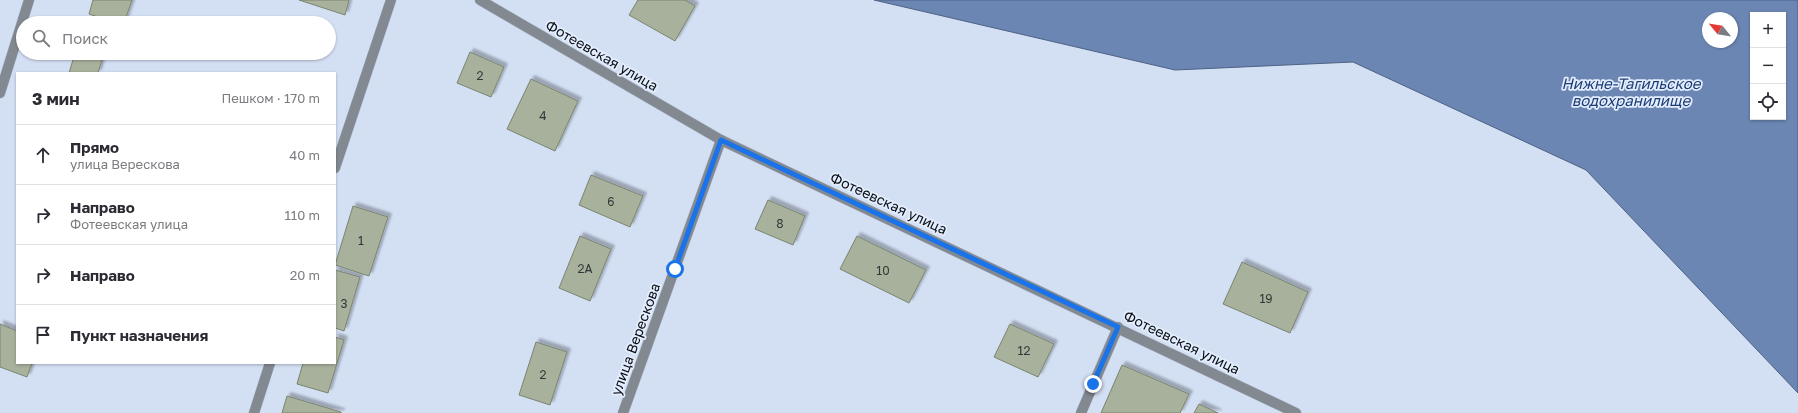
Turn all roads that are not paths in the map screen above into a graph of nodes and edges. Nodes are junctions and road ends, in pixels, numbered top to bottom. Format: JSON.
{"nodes":[{"id":1,"x":29,"y":0,"type":"edge"},
{"id":2,"x":391,"y":0,"type":"edge"},
{"id":3,"x":480,"y":0,"type":"edge"},
{"id":4,"x":24,"y":16,"type":"edge"},
{"id":5,"x":16,"y":42,"type":"edge"},
{"id":6,"x":0,"y":93,"type":"edge"},
{"id":7,"x":721,"y":140,"type":"junction"},
{"id":8,"x":336,"y":165,"type":"edge"},
{"id":9,"x":1118,"y":327,"type":"junction"},
{"id":10,"x":270,"y":364,"type":"edge"},
{"id":11,"x":254,"y":413,"type":"edge"},
{"id":12,"x":623,"y":413,"type":"edge"},
{"id":13,"x":1081,"y":413,"type":"edge"},
{"id":14,"x":1296,"y":413,"type":"edge"}],
"edges":[{"from":1,"to":4,"type":"street"},
{"from":2,"to":8,"type":"street"},
{"from":3,"to":7,"type":"street","name":"Фотеевская улица"},
{"from":5,"to":6,"type":"street"},
{"from":7,"to":9,"type":"street","name":"Фотеевская улица"},
{"from":7,"to":12,"type":"street","name":"улица Верескова"},
{"from":9,"to":13,"type":"street"},
{"from":9,"to":14,"type":"street","name":"Фотеевская улица"},
{"from":10,"to":11,"type":"street"}]}
